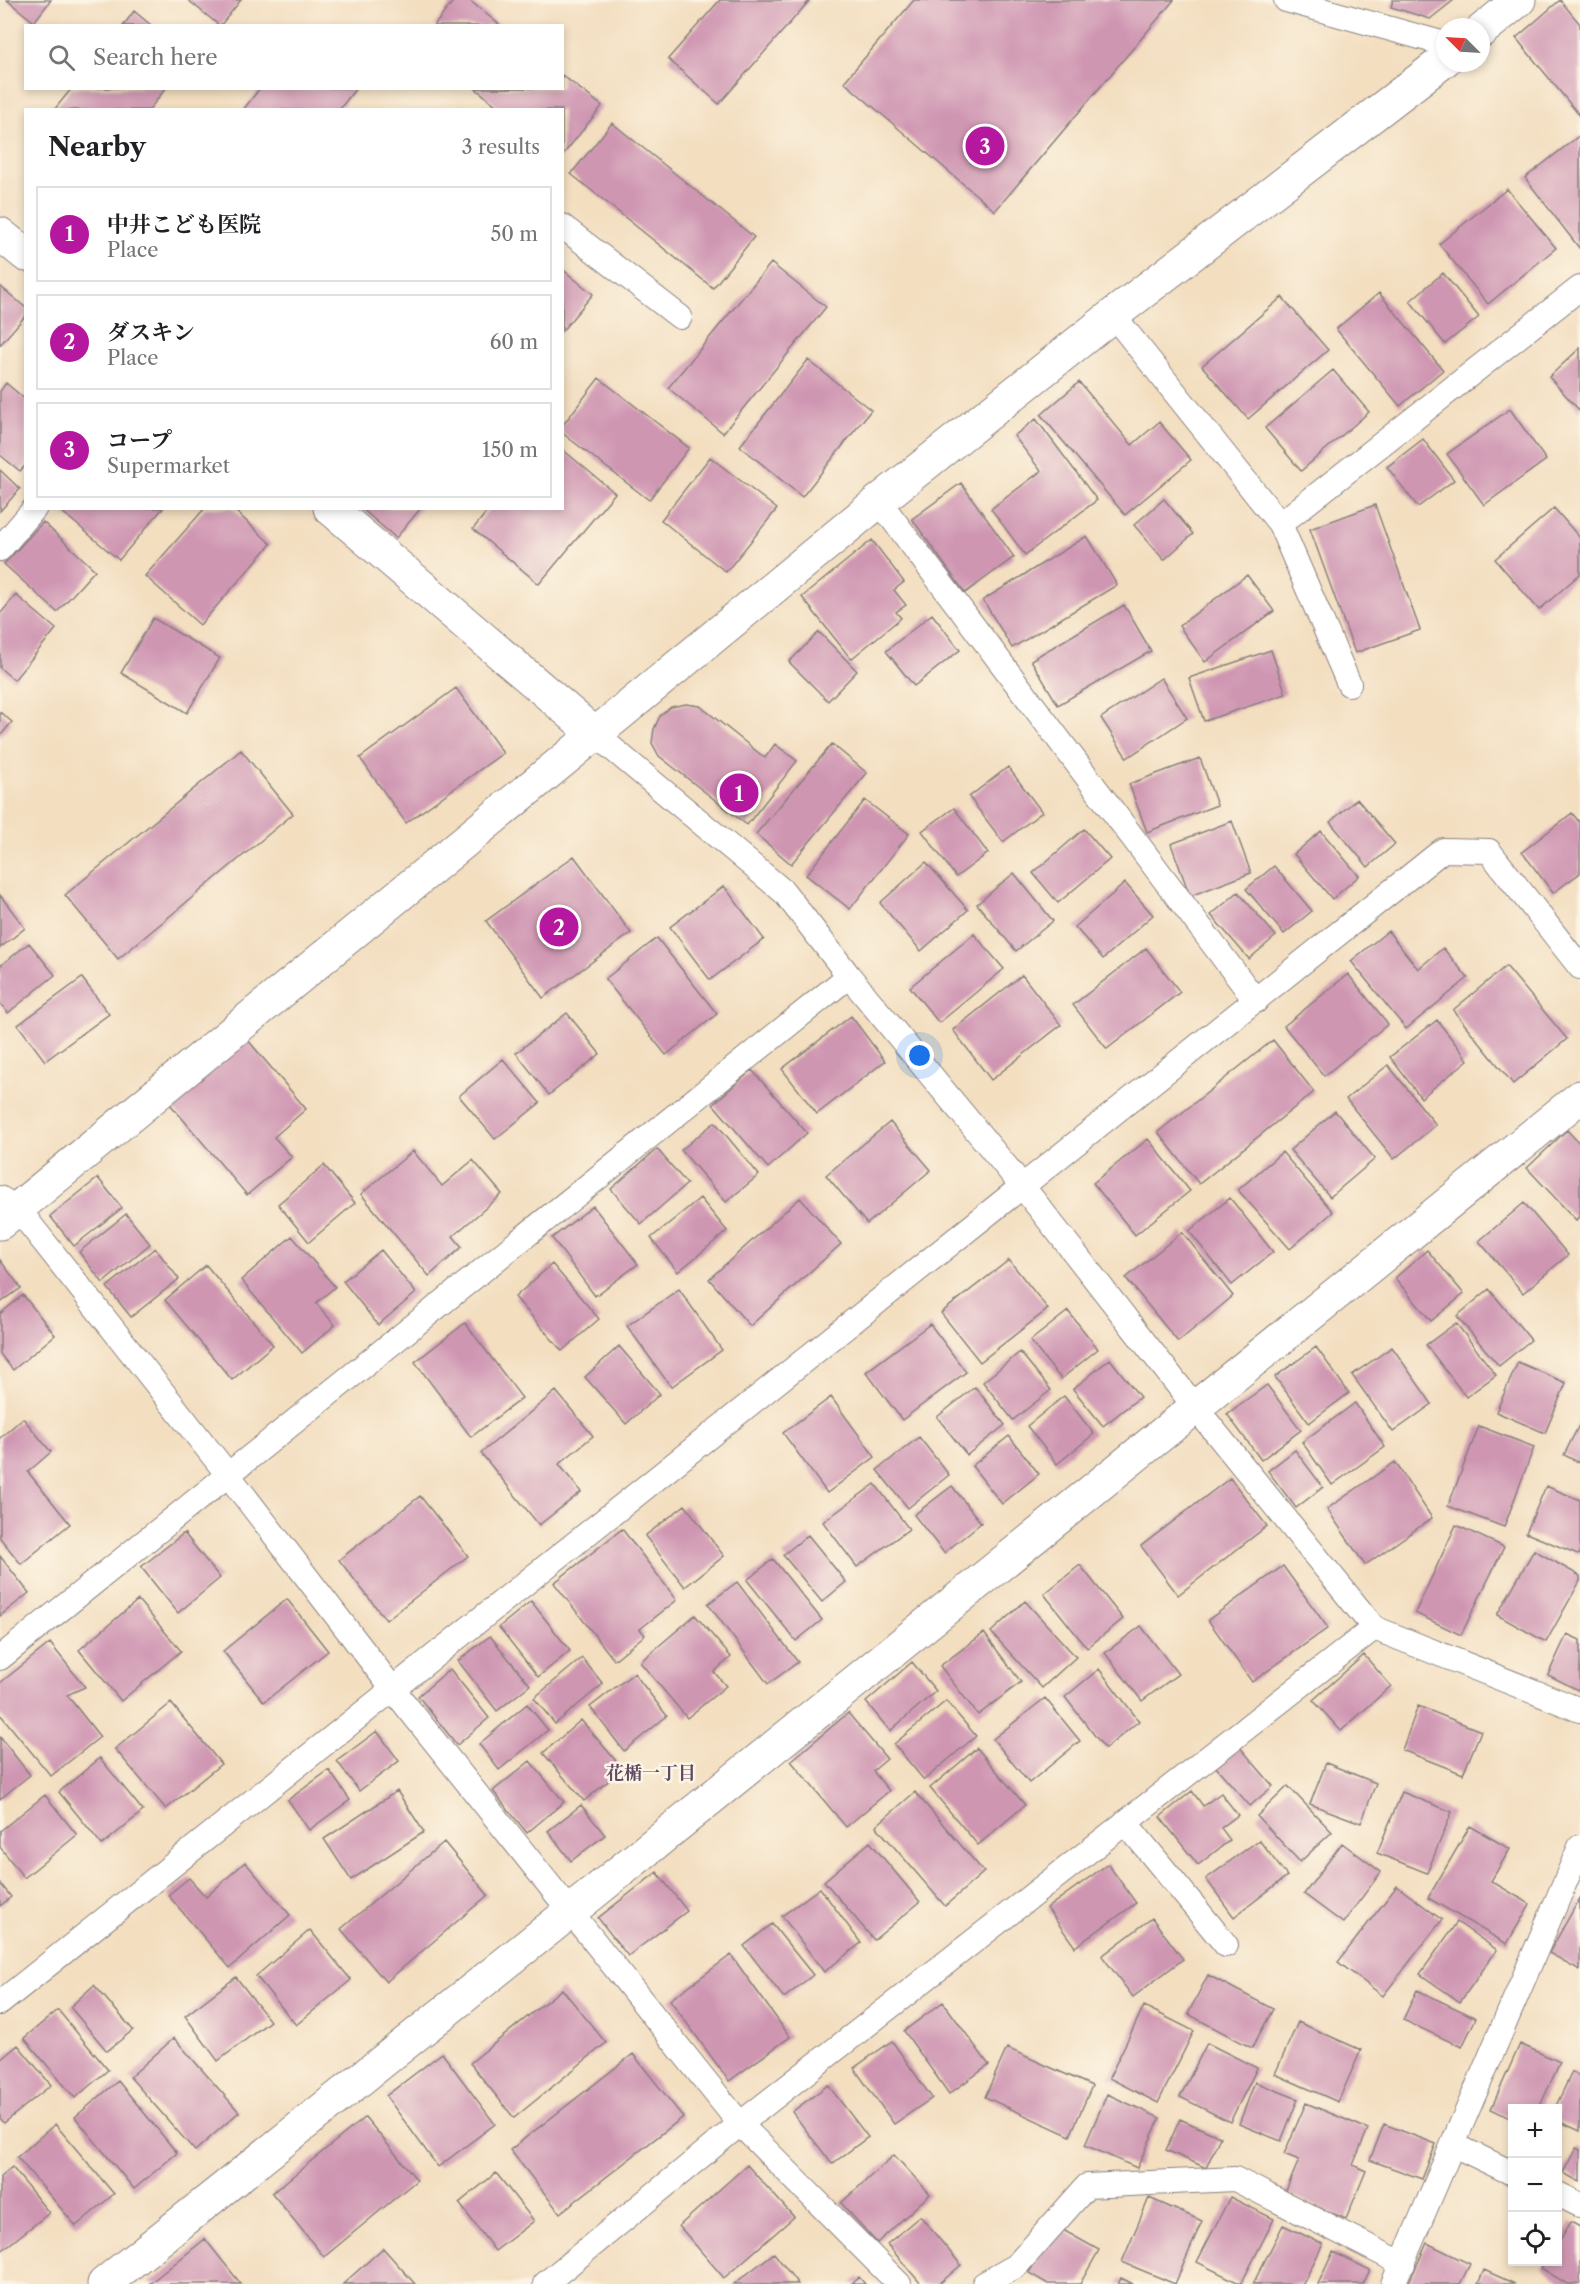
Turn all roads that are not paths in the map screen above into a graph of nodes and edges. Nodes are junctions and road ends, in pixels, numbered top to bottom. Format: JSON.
{"nodes":[{"id":1,"x":1286,"y":0,"type":"edge"},
{"id":2,"x":1519,"y":0,"type":"edge"},
{"id":3,"x":1490,"y":24,"type":"edge"},
{"id":4,"x":1436,"y":42,"type":"edge"},
{"id":5,"x":1436,"y":67,"type":"edge"},
{"id":6,"x":564,"y":228,"type":"edge"},
{"id":7,"x":0,"y":234,"type":"edge"},
{"id":8,"x":24,"y":253,"type":"edge"},
{"id":9,"x":1580,"y":288,"type":"edge"},
{"id":10,"x":1113,"y":315,"type":"junction"},
{"id":11,"x":680,"y":317,"type":"dead end"},
{"id":12,"x":879,"y":501,"type":"junction"},
{"id":13,"x":32,"y":510,"type":"edge"},
{"id":14,"x":332,"y":510,"type":"edge"},
{"id":15,"x":1280,"y":524,"type":"junction"},
{"id":16,"x":0,"y":549,"type":"edge"},
{"id":17,"x":1349,"y":684,"type":"dead end"},
{"id":18,"x":595,"y":734,"type":"junction"},
{"id":19,"x":1580,"y":967,"type":"edge"},
{"id":20,"x":849,"y":976,"type":"junction"},
{"id":21,"x":1256,"y":1001,"type":"junction"},
{"id":22,"x":1580,"y":1097,"type":"edge"},
{"id":23,"x":1023,"y":1187,"type":"junction"},
{"id":24,"x":6,"y":1210,"type":"edge"},
{"id":25,"x":1195,"y":1407,"type":"junction"},
{"id":26,"x":229,"y":1476,"type":"junction"},
{"id":27,"x":1374,"y":1628,"type":"junction"},
{"id":28,"x":0,"y":1658,"type":"edge"},
{"id":29,"x":392,"y":1688,"type":"junction"},
{"id":30,"x":1580,"y":1710,"type":"edge"},
{"id":31,"x":1125,"y":1822,"type":"junction"},
{"id":32,"x":1580,"y":1847,"type":"edge"},
{"id":33,"x":571,"y":1911,"type":"junction"},
{"id":34,"x":1226,"y":1945,"type":"dead end"},
{"id":35,"x":0,"y":2003,"type":"edge"},
{"id":36,"x":740,"y":2124,"type":"junction"},
{"id":37,"x":1454,"y":2145,"type":"junction"},
{"id":38,"x":1508,"y":2171,"type":"edge"},
{"id":39,"x":1562,"y":2196,"type":"edge"},
{"id":40,"x":1580,"y":2205,"type":"edge"},
{"id":41,"x":1398,"y":2274,"type":"edge"},
{"id":42,"x":104,"y":2284,"type":"edge"},
{"id":43,"x":544,"y":2284,"type":"edge"},
{"id":44,"x":899,"y":2284,"type":"edge"},
{"id":45,"x":984,"y":2284,"type":"edge"}],
"edges":[{"from":1,"to":4,"type":"lane"},
{"from":2,"to":3,"type":"street"},
{"from":5,"to":10,"type":"street"},
{"from":6,"to":11,"type":"lane"},
{"from":7,"to":8,"type":"street"},
{"from":9,"to":15,"type":"lane"},
{"from":10,"to":12,"type":"street"},
{"from":10,"to":15,"type":"lane"},
{"from":12,"to":18,"type":"street"},
{"from":12,"to":21,"type":"lane"},
{"from":13,"to":16,"type":"lane"},
{"from":14,"to":18,"type":"street"},
{"from":15,"to":17,"type":"lane"},
{"from":18,"to":20,"type":"lane"},
{"from":18,"to":24,"type":"street"},
{"from":19,"to":21,"type":"lane"},
{"from":20,"to":23,"type":"lane"},
{"from":20,"to":26,"type":"lane"},
{"from":21,"to":23,"type":"lane"},
{"from":22,"to":25,"type":"street"},
{"from":23,"to":25,"type":"lane"},
{"from":23,"to":29,"type":"lane"},
{"from":24,"to":26,"type":"lane"},
{"from":25,"to":27,"type":"lane"},
{"from":25,"to":33,"type":"street"},
{"from":26,"to":28,"type":"lane"},
{"from":26,"to":29,"type":"lane"},
{"from":27,"to":30,"type":"lane"},
{"from":27,"to":31,"type":"lane"},
{"from":29,"to":33,"type":"lane"},
{"from":29,"to":35,"type":"lane"},
{"from":31,"to":34,"type":"lane"},
{"from":31,"to":36,"type":"lane"},
{"from":32,"to":37,"type":"lane"},
{"from":33,"to":36,"type":"lane"},
{"from":33,"to":42,"type":"street"},
{"from":36,"to":43,"type":"lane"},
{"from":36,"to":44,"type":"lane"},
{"from":37,"to":38,"type":"lane"},
{"from":37,"to":41,"type":"lane"},
{"from":39,"to":40,"type":"lane"},
{"from":41,"to":45,"type":"lane"}]}
